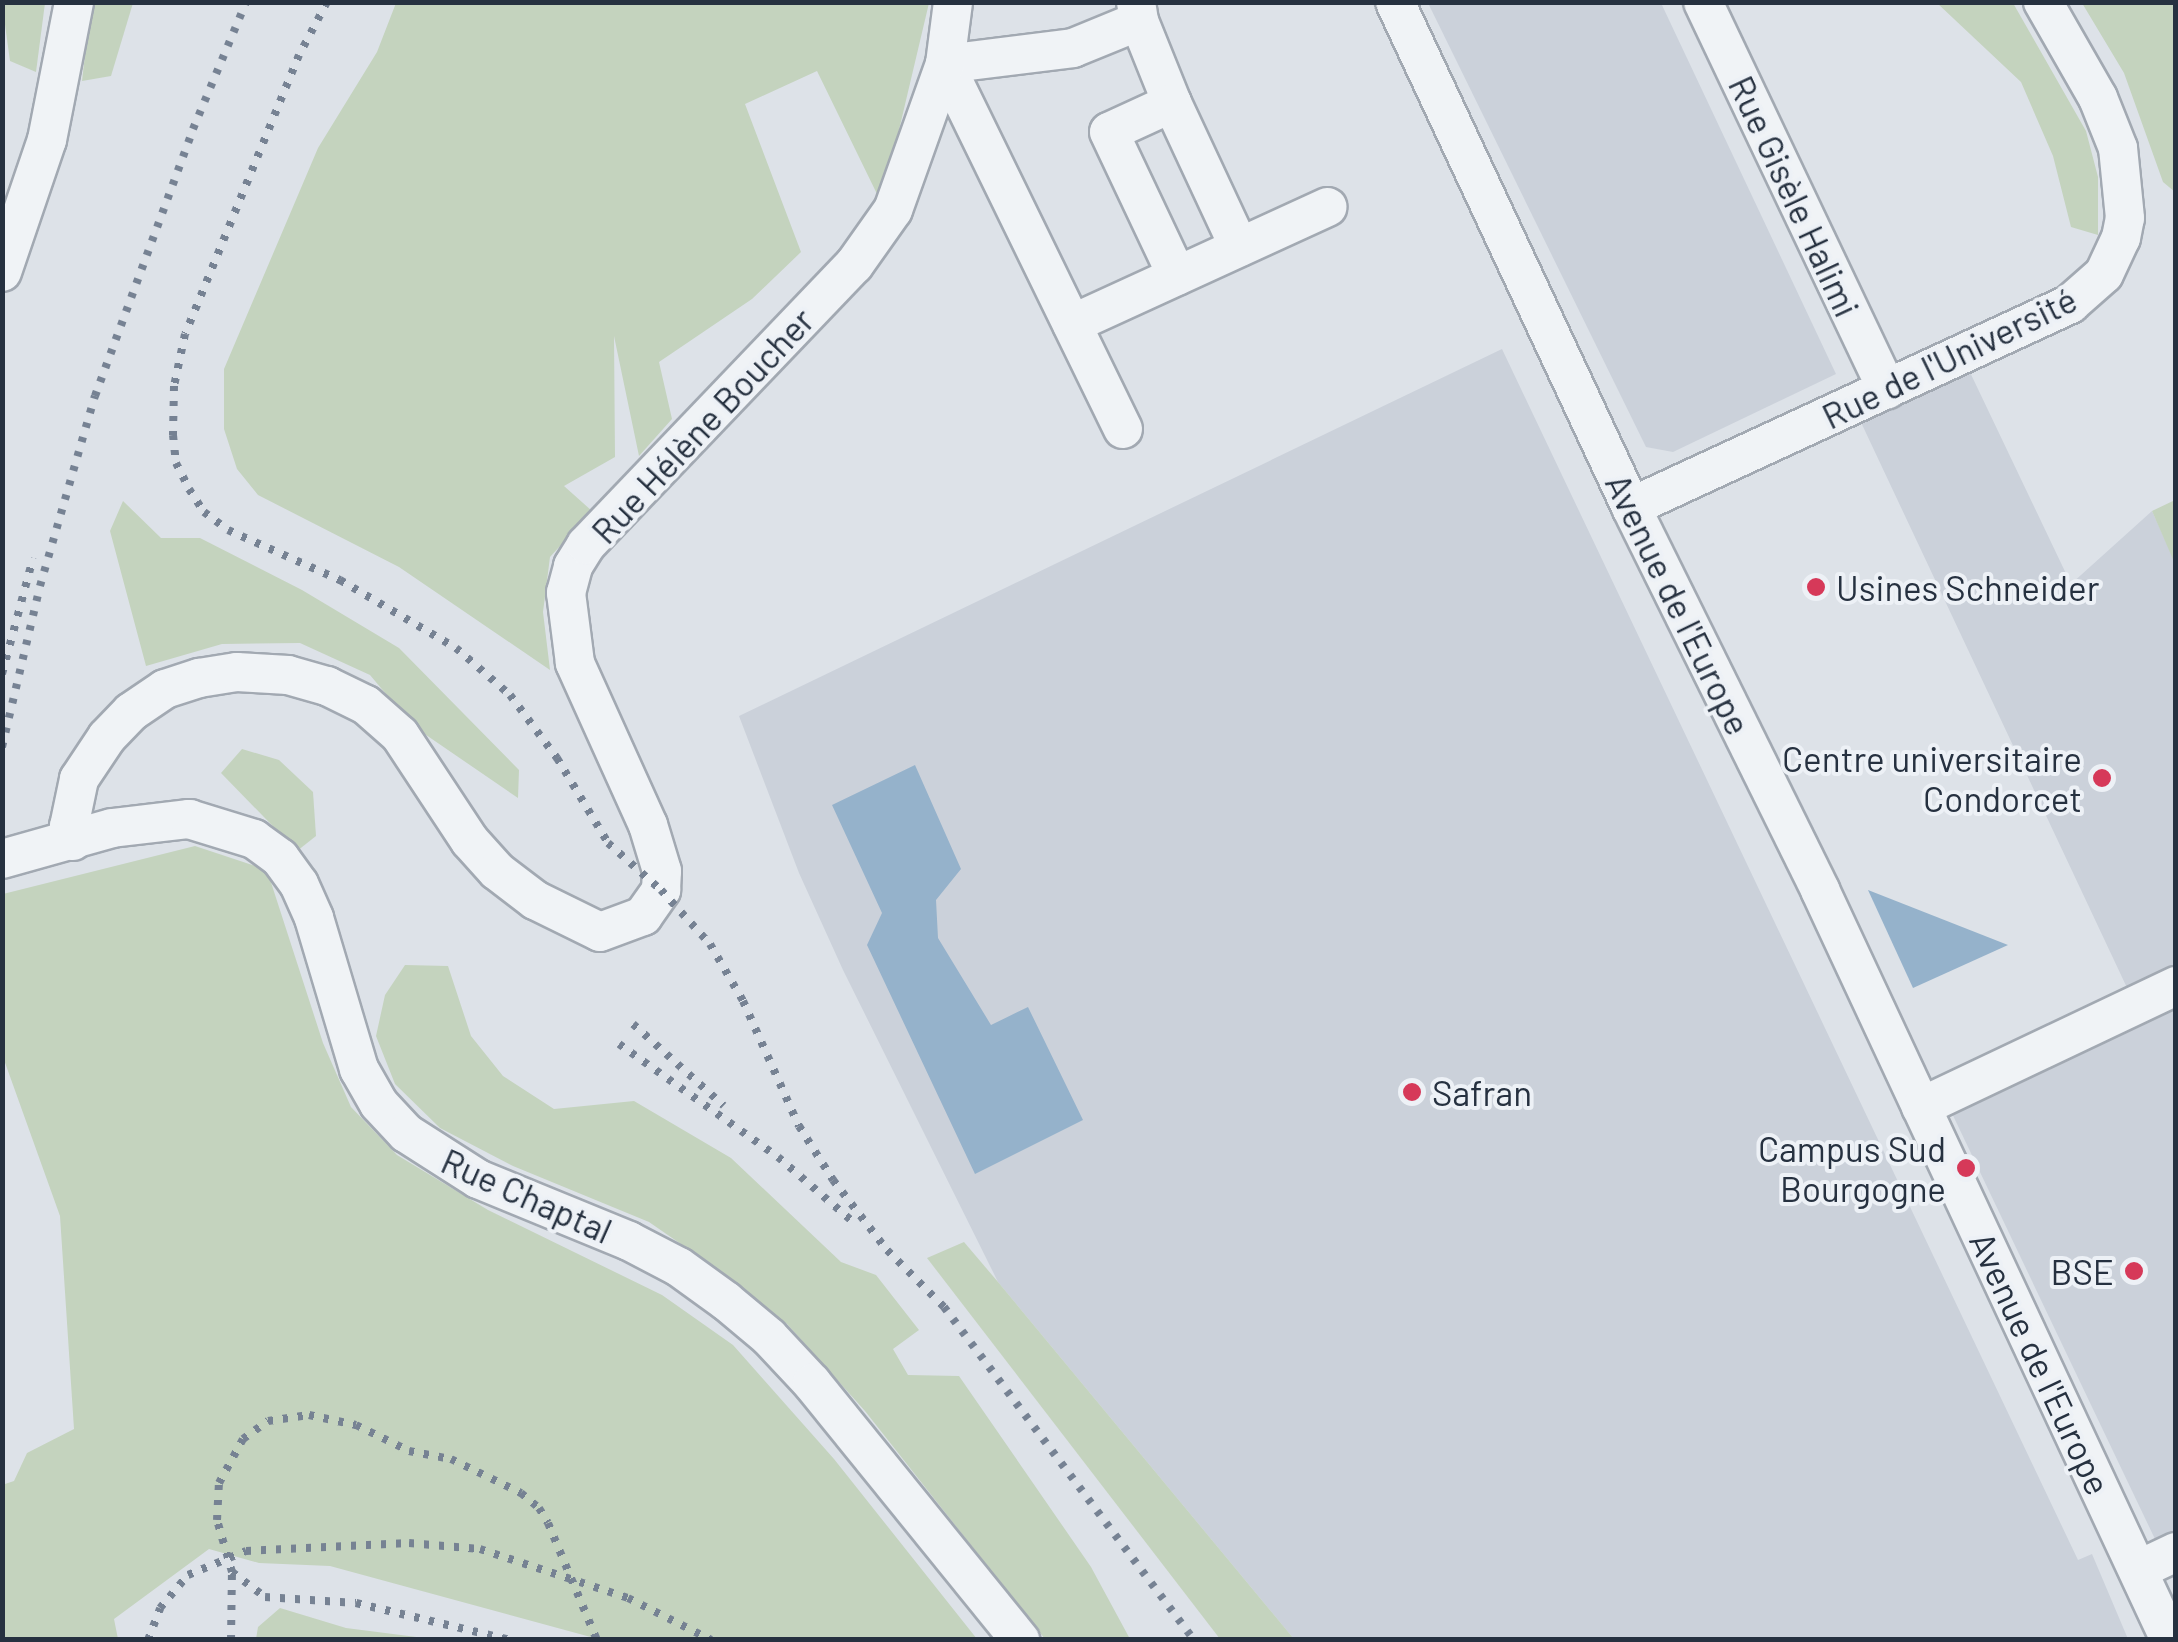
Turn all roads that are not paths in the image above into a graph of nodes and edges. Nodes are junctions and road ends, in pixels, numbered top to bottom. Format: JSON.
{"nodes":[{"id":1,"x":74,"y":2,"type":"edge"},
{"id":2,"x":953,"y":2,"type":"edge"},
{"id":3,"x":1395,"y":2,"type":"edge"},
{"id":4,"x":1703,"y":2,"type":"edge"},
{"id":5,"x":2043,"y":2,"type":"edge"},
{"id":6,"x":1137,"y":12,"type":"edge"},
{"id":7,"x":945,"y":64,"type":"junction"},
{"id":8,"x":1172,"y":102,"type":"junction"},
{"id":9,"x":1326,"y":207,"type":"dead end"},
{"id":10,"x":1239,"y":248,"type":"junction"},
{"id":11,"x":3,"y":267,"type":"edge"},
{"id":12,"x":1178,"y":276,"type":"junction"},
{"id":13,"x":1072,"y":324,"type":"junction"},
{"id":14,"x":1887,"y":389,"type":"junction"},
{"id":15,"x":1123,"y":429,"type":"dead end"},
{"id":16,"x":1631,"y":508,"type":"junction"},
{"id":17,"x":73,"y":841,"type":"junction"},
{"id":18,"x":2,"y":859,"type":"edge"},
{"id":19,"x":2176,"y":986,"type":"edge"},
{"id":20,"x":1920,"y":1106,"type":"junction"},
{"id":21,"x":2176,"y":1552,"type":"edge"},
{"id":22,"x":2138,"y":1570,"type":"junction"},
{"id":23,"x":1020,"y":1640,"type":"edge"},
{"id":24,"x":2170,"y":1640,"type":"edge"}],
"edges":[{"from":1,"to":11,"type":"street"},
{"from":2,"to":7,"type":"street","name":"Rue Hélène Boucher"},
{"from":3,"to":16,"type":"street","name":"Avenue de l'Europe"},
{"from":4,"to":14,"type":"street","name":"Rue Gisèle Halimi"},
{"from":5,"to":14,"type":"street","name":"Rue de l'Université"},
{"from":6,"to":7,"type":"street"},
{"from":6,"to":8,"type":"street"},
{"from":7,"to":13,"type":"street"},
{"from":7,"to":17,"type":"street","name":"Rue Hélène Boucher"},
{"from":8,"to":10,"type":"street"},
{"from":8,"to":12,"type":"street"},
{"from":9,"to":10,"type":"street"},
{"from":10,"to":12,"type":"street"},
{"from":12,"to":13,"type":"street"},
{"from":13,"to":15,"type":"street"},
{"from":14,"to":16,"type":"street","name":"Rue de l'Université"},
{"from":16,"to":20,"type":"street","name":"Avenue de l'Europe"},
{"from":17,"to":18,"type":"street","name":"Rue Chaptal"},
{"from":17,"to":23,"type":"street","name":"Rue Chaptal"},
{"from":19,"to":20,"type":"street"},
{"from":20,"to":22,"type":"street","name":"Avenue de l'Europe"},
{"from":21,"to":22,"type":"street"},
{"from":22,"to":24,"type":"street","name":"Avenue de l'Europe"}]}
